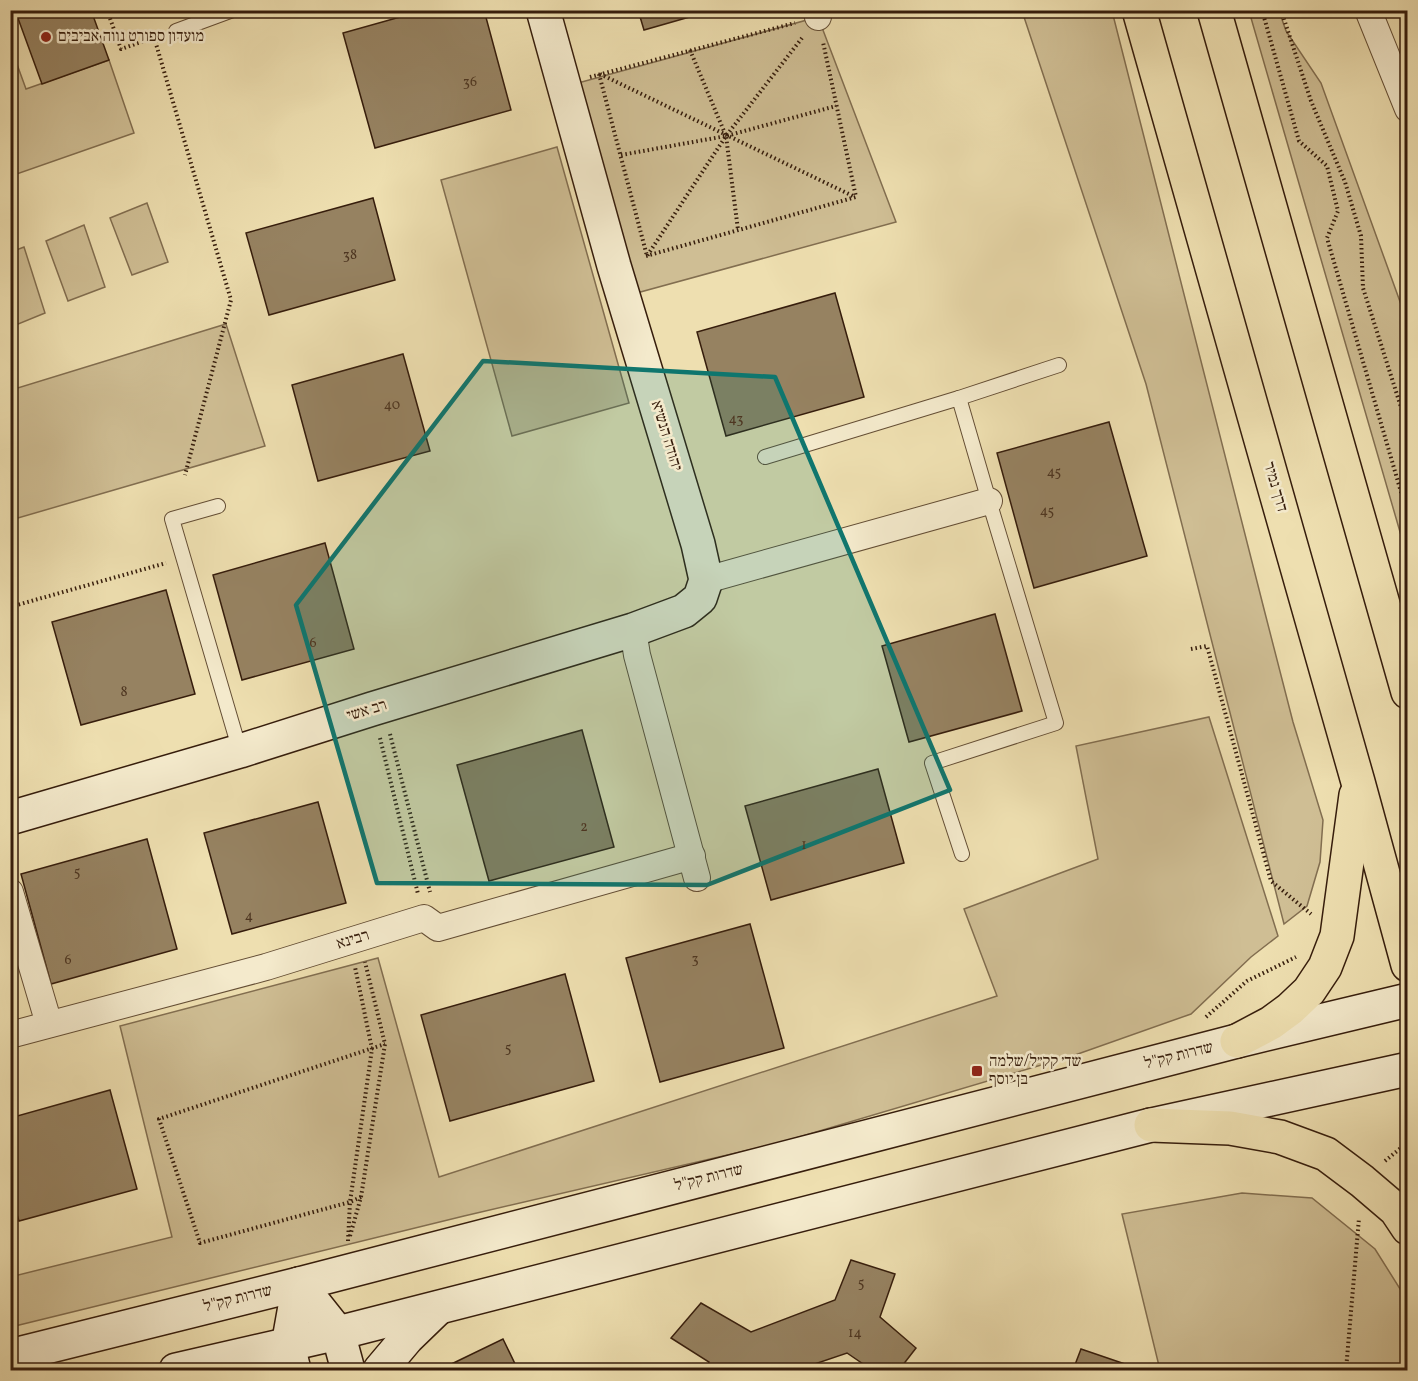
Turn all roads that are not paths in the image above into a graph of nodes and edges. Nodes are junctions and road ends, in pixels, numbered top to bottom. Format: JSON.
{"nodes":[{"id":1,"x":543,"y":10,"type":"edge"},
{"id":2,"x":1139,"y":10,"type":"edge"},
{"id":3,"x":1214,"y":10,"type":"edge"},
{"id":4,"x":1368,"y":10,"type":"edge"},
{"id":5,"x":231,"y":11,"type":"edge"},
{"id":6,"x":176,"y":31,"type":"road end"},
{"id":7,"x":1407,"y":109,"type":"edge"},
{"id":8,"x":1059,"y":365,"type":"dead end"},
{"id":9,"x":959,"y":398,"type":"junction"},
{"id":10,"x":765,"y":458,"type":"dead end"},
{"id":11,"x":989,"y":501,"type":"junction"},
{"id":12,"x":218,"y":506,"type":"dead end"},
{"id":13,"x":706,"y":580,"type":"junction"},
{"id":14,"x":633,"y":630,"type":"junction"},
{"id":15,"x":1407,"y":692,"type":"edge"},
{"id":16,"x":240,"y":752,"type":"junction"},
{"id":17,"x":1358,"y":782,"type":"junction"},
{"id":18,"x":10,"y":818,"type":"edge"},
{"id":19,"x":962,"y":854,"type":"dead end"},
{"id":20,"x":10,"y":892,"type":"edge"},
{"id":21,"x":1407,"y":965,"type":"edge"},
{"id":22,"x":1407,"y":1000,"type":"edge"},
{"id":23,"x":49,"y":1024,"type":"junction"},
{"id":24,"x":10,"y":1035,"type":"edge"},
{"id":25,"x":1237,"y":1041,"type":"junction"},
{"id":26,"x":1407,"y":1069,"type":"edge"},
{"id":27,"x":1151,"y":1125,"type":"junction"},
{"id":28,"x":1407,"y":1228,"type":"edge"},
{"id":29,"x":299,"y":1284,"type":"junction"},
{"id":30,"x":438,"y":1308,"type":"junction"},
{"id":31,"x":338,"y":1334,"type":"junction"},
{"id":32,"x":10,"y":1356,"type":"edge"},
{"id":33,"x":291,"y":1358,"type":"edge"},
{"id":34,"x":176,"y":1371,"type":"edge"},
{"id":35,"x":348,"y":1371,"type":"edge"},
{"id":36,"x":380,"y":1371,"type":"edge"}],
"edges":[{"from":1,"to":13,"type":"main road","name":"יהודה הנשיא"},
{"from":2,"to":17,"type":"highway","name":"דרך נמיר"},
{"from":3,"to":15,"type":"highway"},
{"from":4,"to":7,"type":"street"},
{"from":5,"to":6,"type":"lane"},
{"from":8,"to":9,"type":"lane"},
{"from":9,"to":10,"type":"lane"},
{"from":9,"to":11,"type":"lane"},
{"from":11,"to":13,"type":"street"},
{"from":11,"to":19,"type":"lane"},
{"from":12,"to":16,"type":"lane"},
{"from":13,"to":14,"type":"main road","name":"רב אשי"},
{"from":14,"to":16,"type":"main road","name":"רב אשי"},
{"from":14,"to":23,"type":"street","name":"רבינא"},
{"from":16,"to":18,"type":"main road","name":"רב אשי"},
{"from":17,"to":21,"type":"highway","name":"דרך נמיר"},
{"from":17,"to":25,"type":"highway"},
{"from":20,"to":23,"type":"street"},
{"from":22,"to":25,"type":"main road","name":"שדרות קק\"ל"},
{"from":23,"to":24,"type":"street","name":"רבינא"},
{"from":25,"to":29,"type":"main road","name":"שדרות קק\"ל"},
{"from":26,"to":27,"type":"main road"},
{"from":27,"to":28,"type":"highway"},
{"from":27,"to":30,"type":"main road"},
{"from":29,"to":31,"type":"main road"},
{"from":29,"to":32,"type":"main road","name":"שדרות קק\"ל"},
{"from":29,"to":33,"type":"main road"},
{"from":30,"to":31,"type":"main road"},
{"from":30,"to":36,"type":"main road"},
{"from":31,"to":33,"type":"main road"},
{"from":31,"to":35,"type":"main road"},
{"from":33,"to":34,"type":"main road"}]}
